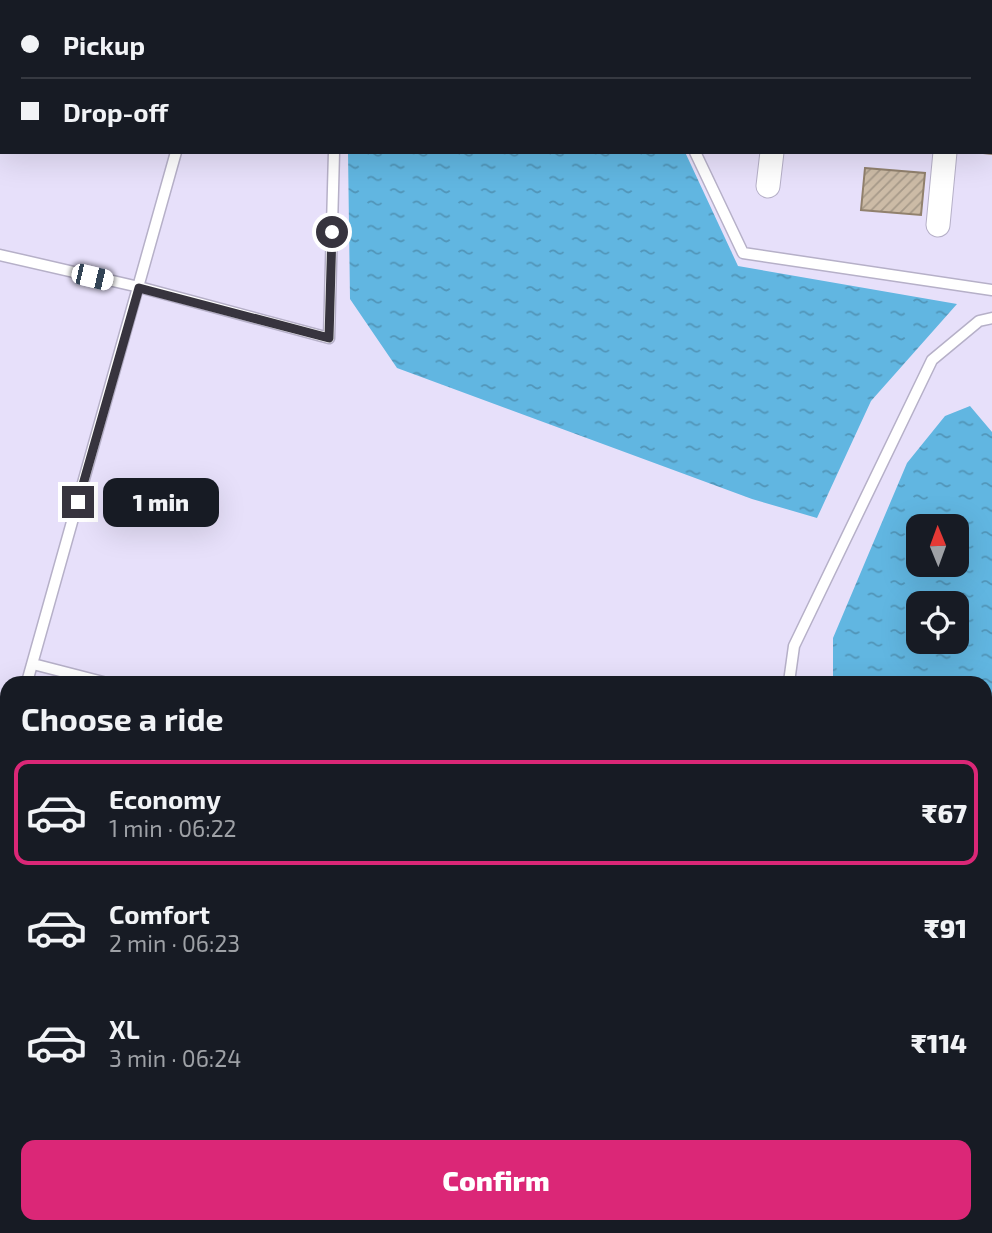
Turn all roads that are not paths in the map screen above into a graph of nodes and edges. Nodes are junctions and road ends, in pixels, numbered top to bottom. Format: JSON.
{"nodes":[{"id":1,"x":175,"y":154,"type":"edge"},
{"id":2,"x":334,"y":154,"type":"edge"},
{"id":3,"x":696,"y":154,"type":"edge"},
{"id":4,"x":772,"y":154,"type":"edge"},
{"id":5,"x":945,"y":154,"type":"edge"},
{"id":6,"x":768,"y":186,"type":"dead end"},
{"id":7,"x":938,"y":225,"type":"dead end"},
{"id":8,"x":0,"y":255,"type":"edge"},
{"id":9,"x":139,"y":288,"type":"junction"},
{"id":10,"x":992,"y":290,"type":"edge"},
{"id":11,"x":992,"y":318,"type":"edge"},
{"id":12,"x":33,"y":664,"type":"junction"},
{"id":13,"x":29,"y":676,"type":"edge"},
{"id":14,"x":80,"y":676,"type":"edge"},
{"id":15,"x":790,"y":676,"type":"edge"}],
"edges":[{"from":1,"to":9,"type":"lane"},
{"from":2,"to":9,"type":"lane"},
{"from":3,"to":10,"type":"lane"},
{"from":4,"to":6,"type":"street"},
{"from":5,"to":7,"type":"street"},
{"from":8,"to":9,"type":"lane"},
{"from":9,"to":12,"type":"lane"},
{"from":11,"to":15,"type":"lane"},
{"from":12,"to":13,"type":"lane"},
{"from":12,"to":14,"type":"lane"}]}
